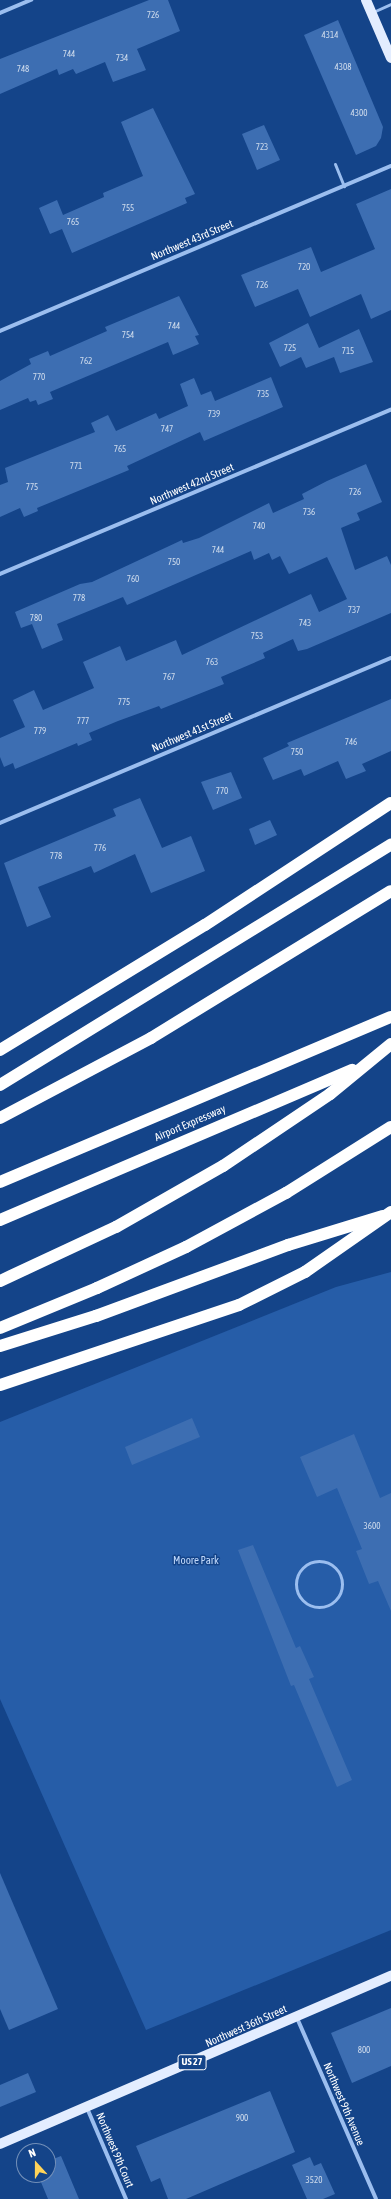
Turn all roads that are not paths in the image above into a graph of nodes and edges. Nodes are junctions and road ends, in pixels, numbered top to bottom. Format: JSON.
{"nodes":[{"id":1,"x":31,"y":0,"type":"edge"},
{"id":2,"x":366,"y":0,"type":"edge"},
{"id":3,"x":391,"y":4,"type":"edge"},
{"id":4,"x":0,"y":13,"type":"edge"},
{"id":5,"x":372,"y":13,"type":"junction"},
{"id":6,"x":391,"y":59,"type":"edge"},
{"id":7,"x":334,"y":164,"type":"dead end"},
{"id":8,"x":391,"y":166,"type":"edge"},
{"id":9,"x":344,"y":186,"type":"junction"},
{"id":10,"x":0,"y":331,"type":"edge"},
{"id":11,"x":391,"y":410,"type":"edge"},
{"id":12,"x":0,"y":574,"type":"edge"},
{"id":13,"x":391,"y":658,"type":"edge"},
{"id":14,"x":391,"y":803,"type":"edge"},
{"id":15,"x":0,"y":823,"type":"edge"},
{"id":16,"x":391,"y":844,"type":"edge"},
{"id":17,"x":391,"y":891,"type":"edge"},
{"id":18,"x":391,"y":1017,"type":"edge"},
{"id":19,"x":391,"y":1044,"type":"edge"},
{"id":20,"x":0,"y":1050,"type":"edge"},
{"id":21,"x":391,"y":1054,"type":"edge"},
{"id":22,"x":0,"y":1085,"type":"edge"},
{"id":23,"x":0,"y":1118,"type":"edge"},
{"id":24,"x":391,"y":1127,"type":"edge"},
{"id":25,"x":0,"y":1182,"type":"edge"},
{"id":26,"x":391,"y":1213,"type":"edge"},
{"id":27,"x":0,"y":1220,"type":"edge"},
{"id":28,"x":0,"y":1281,"type":"edge"},
{"id":29,"x":0,"y":1328,"type":"edge"},
{"id":30,"x":0,"y":1346,"type":"edge"},
{"id":31,"x":0,"y":1385,"type":"edge"},
{"id":32,"x":326,"y":1561,"type":"joint"},
{"id":33,"x":391,"y":1976,"type":"edge"},
{"id":34,"x":297,"y":2017,"type":"junction"},
{"id":35,"x":87,"y":2108,"type":"junction"},
{"id":36,"x":0,"y":2144,"type":"edge"},
{"id":37,"x":126,"y":2199,"type":"edge"},
{"id":38,"x":376,"y":2199,"type":"edge"}],
"edges":[{"from":1,"to":4,"type":"street"},
{"from":2,"to":5,"type":"main road"},
{"from":3,"to":5,"type":"lane"},
{"from":5,"to":6,"type":"main road"},
{"from":7,"to":9,"type":"lane"},
{"from":8,"to":9,"type":"street","name":"Northwest 43rd Street"},
{"from":9,"to":10,"type":"street","name":"Northwest 43rd Street"},
{"from":11,"to":12,"type":"street","name":"Northwest 42nd Street"},
{"from":13,"to":15,"type":"street","name":"Northwest 41st Street"},
{"from":14,"to":20,"type":"highway"},
{"from":16,"to":22,"type":"highway"},
{"from":17,"to":23,"type":"highway"},
{"from":18,"to":25,"type":"highway","name":"Airport Expressway"},
{"from":19,"to":28,"type":"highway"},
{"from":21,"to":27,"type":"highway","name":"Airport Expressway"},
{"from":24,"to":29,"type":"highway"},
{"from":26,"to":30,"type":"highway"},
{"from":26,"to":31,"type":"highway"},
{"from":32,"to":32,"type":"lane"},
{"from":33,"to":34,"type":"main road","name":"Northwest 36th Street","number":"US 27"},
{"from":34,"to":35,"type":"main road","name":"Northwest 36th Street","number":"US 27"},
{"from":34,"to":38,"type":"street","name":"Northwest 9th Avenue"},
{"from":35,"to":36,"type":"main road","name":"Northwest 36th Street","number":"US 27"},
{"from":35,"to":37,"type":"street","name":"Northwest 9th Court"}]}
